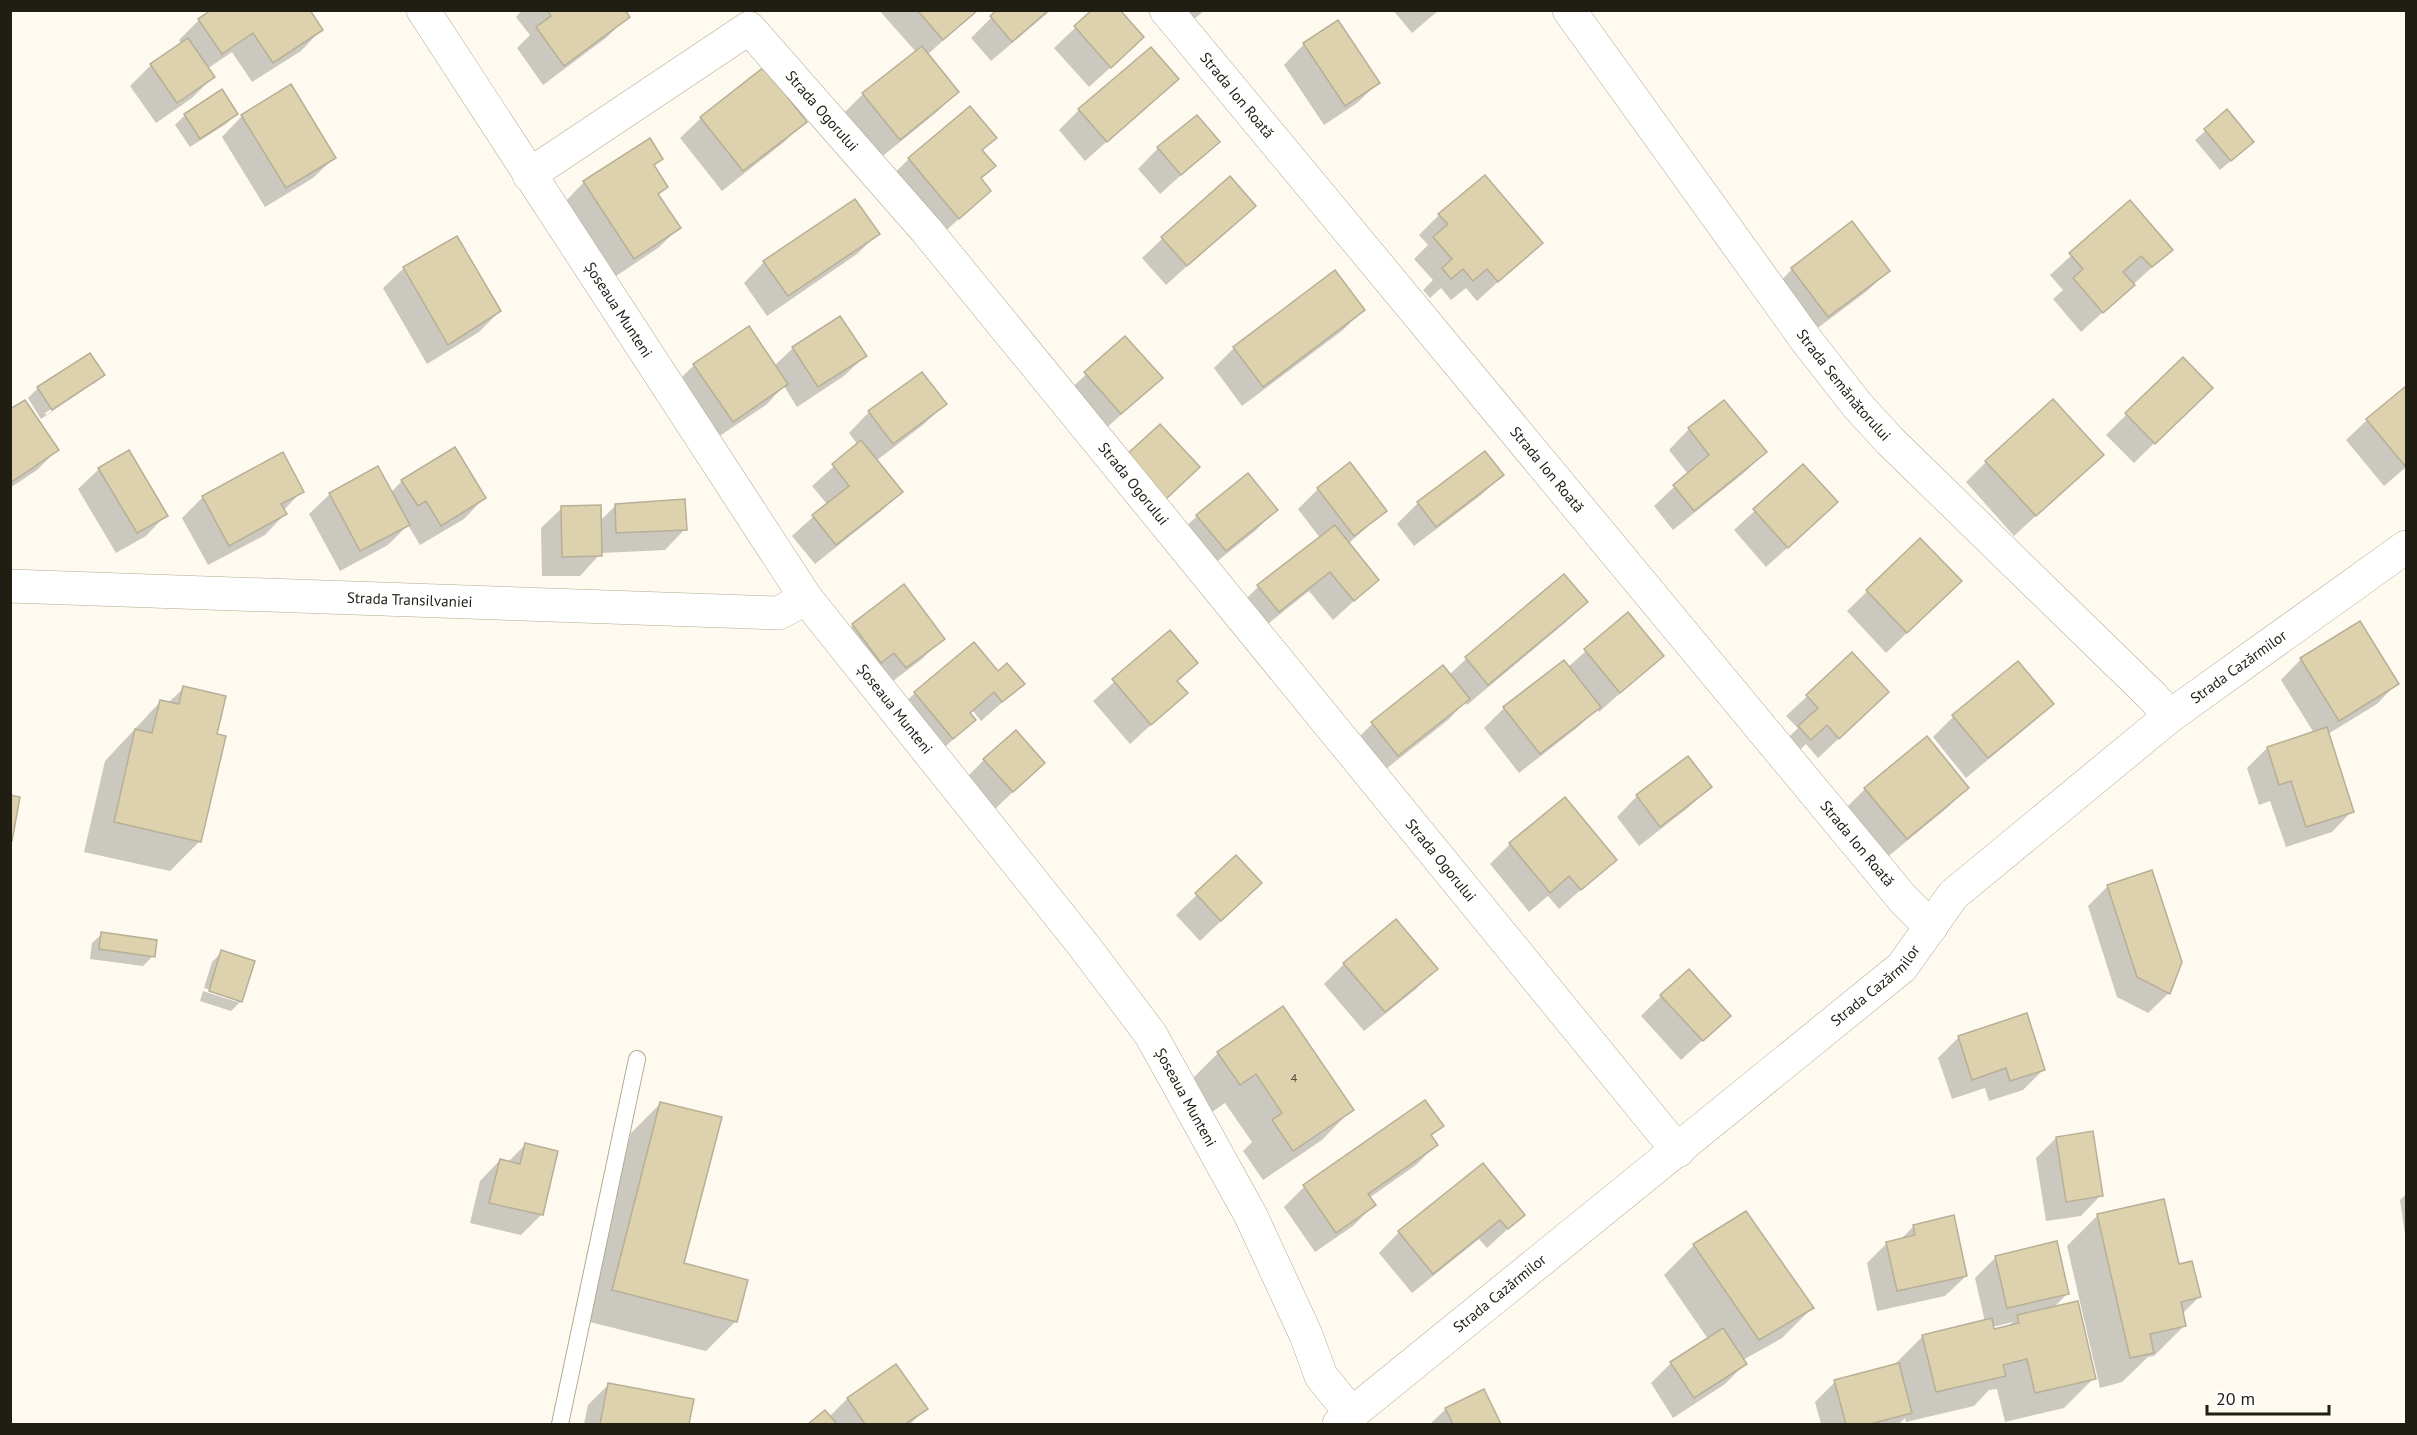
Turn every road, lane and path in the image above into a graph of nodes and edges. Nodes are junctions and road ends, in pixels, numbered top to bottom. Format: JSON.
{"nodes":[{"id":1,"x":423,"y":10,"type":"edge"},
{"id":2,"x":1166,"y":10,"type":"edge"},
{"id":3,"x":1569,"y":10,"type":"edge"},
{"id":4,"x":743,"y":19,"type":"edge"},
{"id":5,"x":529,"y":175,"type":"junction"},
{"id":6,"x":2406,"y":546,"type":"edge"},
{"id":7,"x":10,"y":586,"type":"edge"},
{"id":8,"x":806,"y":598,"type":"junction"},
{"id":9,"x":2170,"y":716,"type":"junction"},
{"id":10,"x":1931,"y":927,"type":"junction"},
{"id":11,"x":637,"y":1059,"type":"dead end"},
{"id":12,"x":1678,"y":1151,"type":"junction"},
{"id":13,"x":1345,"y":1419,"type":"edge"},
{"id":14,"x":560,"y":1425,"type":"edge"}],
"edges":[{"from":1,"to":5,"type":"street","name":"Șoseaua Munteni"},
{"from":2,"to":10,"type":"street","name":"Strada Ion Roată"},
{"from":3,"to":9,"type":"street","name":"Strada Semănătorului"},
{"from":4,"to":5,"type":"street","name":"Strada Ogorului"},
{"from":4,"to":12,"type":"street","name":"Strada Ogorului"},
{"from":5,"to":8,"type":"street","name":"Șoseaua Munteni"},
{"from":6,"to":9,"type":"street","name":"Strada Cazărmilor"},
{"from":7,"to":8,"type":"street","name":"Strada Transilvaniei"},
{"from":8,"to":13,"type":"street","name":"Șoseaua Munteni"},
{"from":9,"to":10,"type":"street","name":"Strada Cazărmilor"},
{"from":10,"to":12,"type":"street","name":"Strada Cazărmilor"},
{"from":11,"to":14,"type":"lane"},
{"from":12,"to":13,"type":"street","name":"Strada Cazărmilor"}]}
